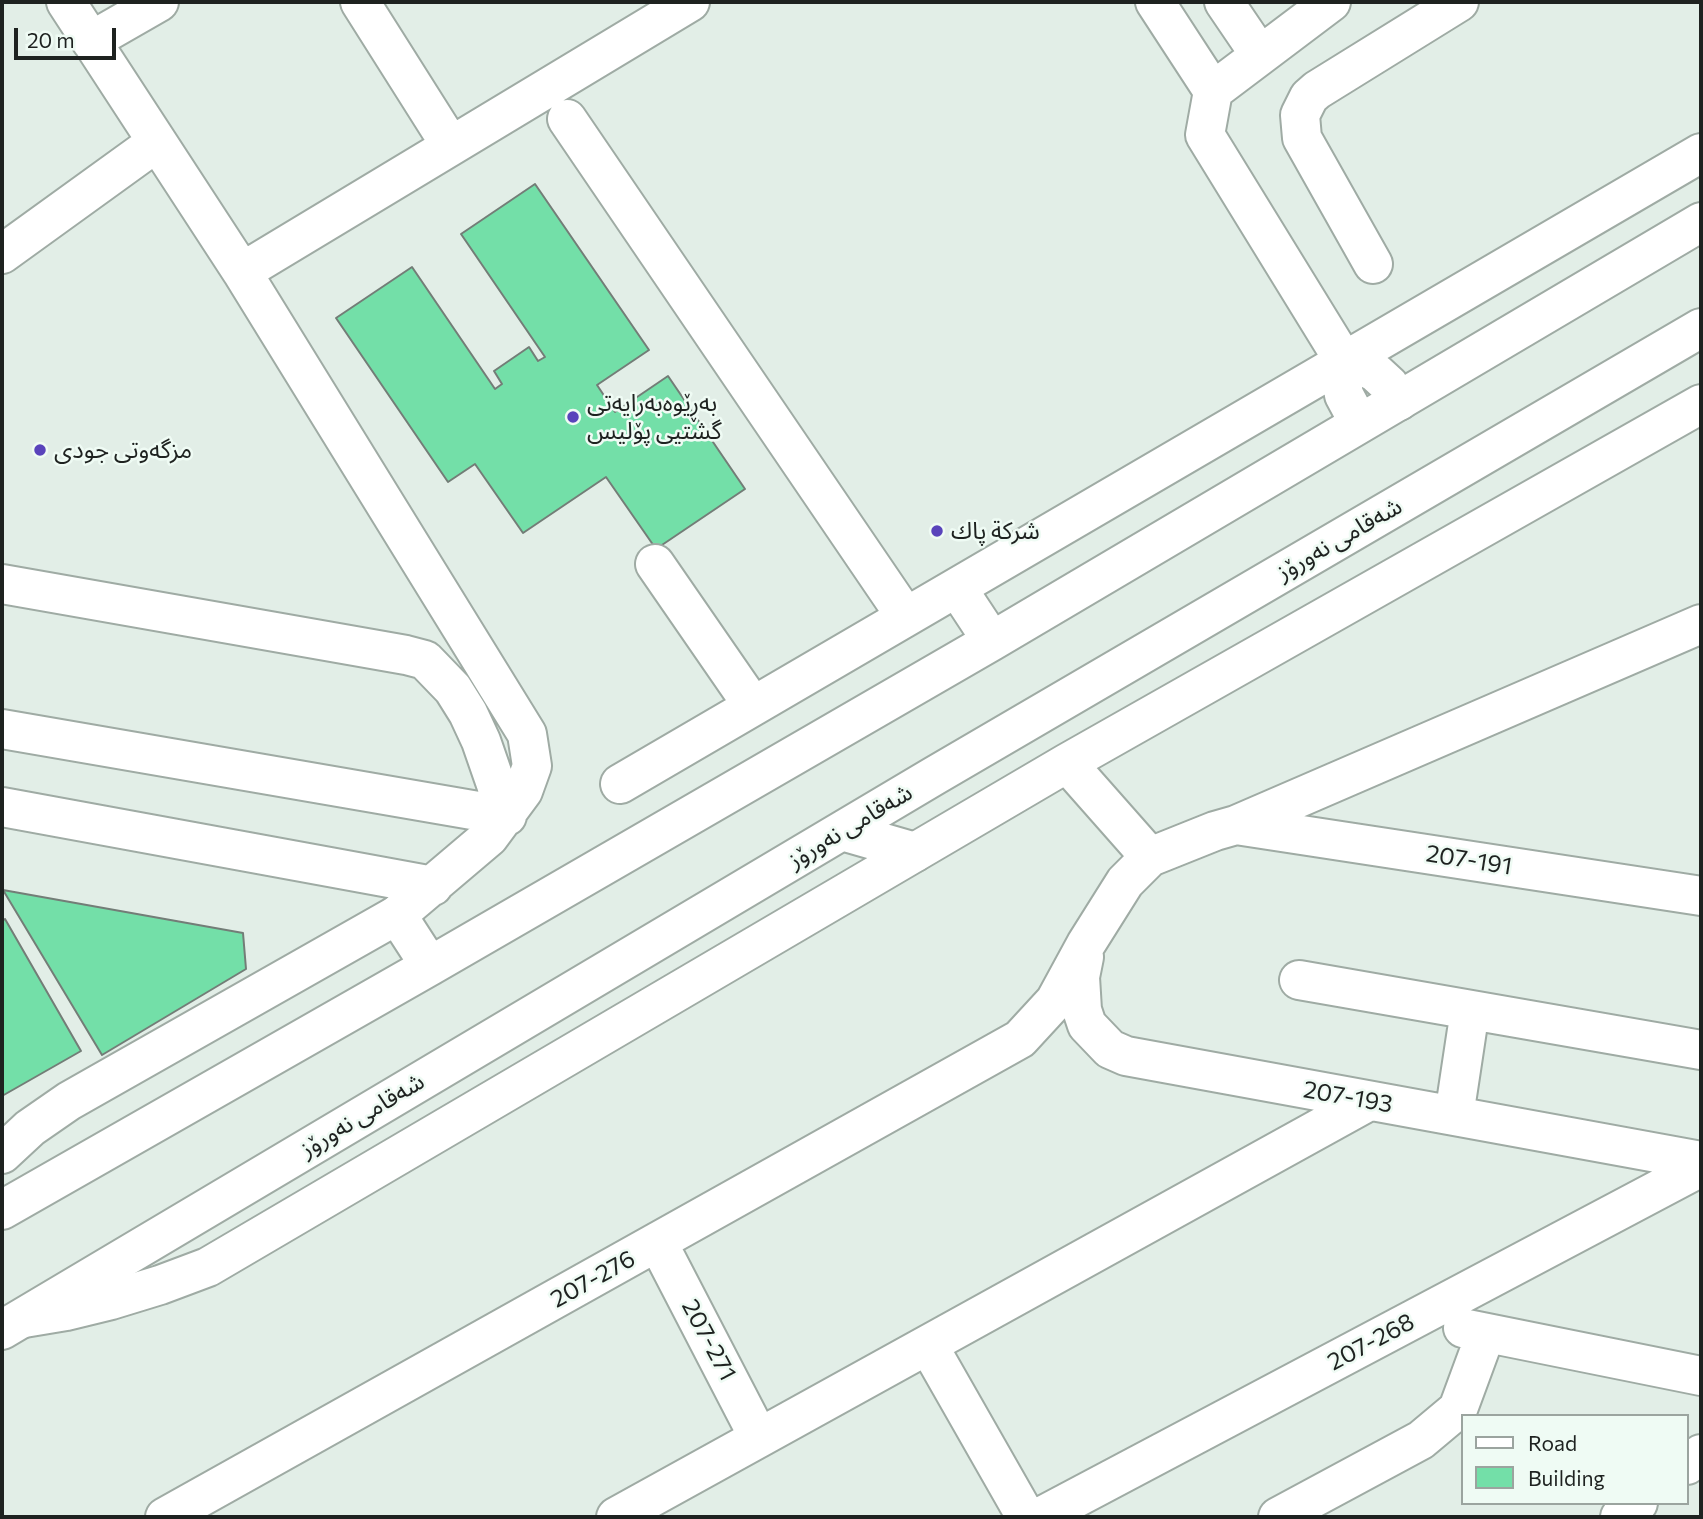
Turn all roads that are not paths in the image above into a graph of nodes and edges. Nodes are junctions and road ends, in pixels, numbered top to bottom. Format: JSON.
{"nodes":[{"id":1,"x":66,"y":2,"type":"edge"},
{"id":2,"x":159,"y":2,"type":"edge"},
{"id":3,"x":360,"y":2,"type":"edge"},
{"id":4,"x":690,"y":2,"type":"edge"},
{"id":5,"x":1155,"y":2,"type":"edge"},
{"id":6,"x":1224,"y":2,"type":"edge"},
{"id":7,"x":1459,"y":2,"type":"edge"},
{"id":8,"x":1318,"y":6,"type":"edge"},
{"id":9,"x":92,"y":41,"type":"junction"},
{"id":10,"x":1260,"y":55,"type":"junction"},
{"id":11,"x":1213,"y":91,"type":"junction"},
{"id":12,"x":567,"y":118,"type":"dead end"},
{"id":13,"x":157,"y":142,"type":"junction"},
{"id":14,"x":451,"y":146,"type":"junction"},
{"id":15,"x":1701,"y":153,"type":"edge"},
{"id":16,"x":1701,"y":222,"type":"edge"},
{"id":17,"x":2,"y":254,"type":"edge"},
{"id":18,"x":1373,"y":264,"type":"dead end"},
{"id":19,"x":242,"y":272,"type":"junction"},
{"id":20,"x":1701,"y":328,"type":"edge"},
{"id":21,"x":1344,"y":361,"type":"junction"},
{"id":22,"x":1399,"y":401,"type":"junction"},
{"id":23,"x":1701,"y":404,"type":"edge"},
{"id":24,"x":1359,"y":423,"type":"junction"},
{"id":25,"x":655,"y":564,"type":"dead end"},
{"id":26,"x":2,"y":583,"type":"edge"},
{"id":27,"x":957,"y":588,"type":"junction"},
{"id":28,"x":906,"y":617,"type":"junction"},
{"id":29,"x":1701,"y":624,"type":"edge"},
{"id":30,"x":992,"y":641,"type":"junction"},
{"id":31,"x":753,"y":706,"type":"junction"},
{"id":32,"x":2,"y":729,"type":"edge"},
{"id":33,"x":1067,"y":763,"type":"junction"},
{"id":34,"x":620,"y":784,"type":"dead end"},
{"id":35,"x":2,"y":807,"type":"edge"},
{"id":36,"x":507,"y":816,"type":"junction"},
{"id":37,"x":1236,"y":825,"type":"junction"},
{"id":38,"x":842,"y":831,"type":"junction"},
{"id":39,"x":915,"y":852,"type":"junction"},
{"id":40,"x":1150,"y":857,"type":"junction"},
{"id":41,"x":1701,"y":875,"type":"edge"},
{"id":42,"x":433,"y":886,"type":"junction"},
{"id":43,"x":1684,"y":893,"type":"edge"},
{"id":44,"x":397,"y":915,"type":"junction"},
{"id":45,"x":1086,"y":944,"type":"junction"},
{"id":46,"x":430,"y":966,"type":"junction"},
{"id":47,"x":1298,"y":980,"type":"dead end"},
{"id":48,"x":1470,"y":1010,"type":"junction"},
{"id":49,"x":1701,"y":1051,"type":"edge"},
{"id":50,"x":1369,"y":1101,"type":"junction"},
{"id":51,"x":1454,"y":1116,"type":"junction"},
{"id":52,"x":2,"y":1154,"type":"edge"},
{"id":53,"x":1701,"y":1161,"type":"edge"},
{"id":54,"x":1701,"y":1167,"type":"edge"},
{"id":55,"x":2,"y":1210,"type":"edge"},
{"id":56,"x":658,"y":1243,"type":"junction"},
{"id":57,"x":1416,"y":1318,"type":"junction"},
{"id":58,"x":10,"y":1324,"type":"edge"},
{"id":59,"x":1486,"y":1332,"type":"junction"},
{"id":60,"x":928,"y":1345,"type":"junction"},
{"id":61,"x":1701,"y":1376,"type":"edge"},
{"id":62,"x":759,"y":1438,"type":"junction"},
{"id":63,"x":1635,"y":1505,"type":"edge"},
{"id":64,"x":165,"y":1517,"type":"edge"},
{"id":65,"x":616,"y":1517,"type":"edge"},
{"id":66,"x":1026,"y":1517,"type":"edge"},
{"id":67,"x":1040,"y":1517,"type":"edge"},
{"id":68,"x":1278,"y":1517,"type":"edge"},
{"id":69,"x":1620,"y":1517,"type":"edge"}],
"edges":[{"from":1,"to":9,"type":"street"},
{"from":2,"to":9,"type":"street"},
{"from":3,"to":14,"type":"street"},
{"from":4,"to":14,"type":"street"},
{"from":5,"to":11,"type":"street"},
{"from":6,"to":10,"type":"street"},
{"from":7,"to":18,"type":"street"},
{"from":8,"to":10,"type":"street"},
{"from":9,"to":13,"type":"street"},
{"from":10,"to":11,"type":"street"},
{"from":11,"to":21,"type":"street"},
{"from":12,"to":28,"type":"street"},
{"from":13,"to":17,"type":"street"},
{"from":13,"to":19,"type":"street"},
{"from":14,"to":19,"type":"street"},
{"from":15,"to":21,"type":"street"},
{"from":16,"to":22,"type":"street"},
{"from":19,"to":36,"type":"street"},
{"from":20,"to":38,"type":"street","name":"شەقامی نەورۆز"},
{"from":21,"to":22,"type":"street"},
{"from":21,"to":24,"type":"street"},
{"from":21,"to":27,"type":"street"},
{"from":22,"to":24,"type":"street"},
{"from":23,"to":33,"type":"street"},
{"from":24,"to":30,"type":"street"},
{"from":25,"to":31,"type":"street"},
{"from":26,"to":36,"type":"street"},
{"from":27,"to":28,"type":"street"},
{"from":27,"to":30,"type":"street"},
{"from":28,"to":31,"type":"street"},
{"from":29,"to":37,"type":"street"},
{"from":30,"to":46,"type":"street"},
{"from":31,"to":34,"type":"street"},
{"from":32,"to":36,"type":"street"},
{"from":33,"to":39,"type":"street"},
{"from":33,"to":40,"type":"street"},
{"from":35,"to":42,"type":"street"},
{"from":36,"to":42,"type":"street"},
{"from":37,"to":40,"type":"street"},
{"from":37,"to":43,"type":"street","name":"207-191"},
{"from":38,"to":39,"type":"street"},
{"from":38,"to":58,"type":"street","name":"شەقامی نەورۆز"},
{"from":39,"to":58,"type":"street"},
{"from":40,"to":45,"type":"street","name":"207-276"},
{"from":41,"to":43,"type":"street"},
{"from":42,"to":44,"type":"street"},
{"from":44,"to":46,"type":"street"},
{"from":44,"to":52,"type":"street"},
{"from":45,"to":50,"type":"street","name":"207-193"},
{"from":45,"to":56,"type":"street","name":"207-276"},
{"from":46,"to":55,"type":"street"},
{"from":47,"to":48,"type":"street"},
{"from":48,"to":49,"type":"street"},
{"from":48,"to":51,"type":"street"},
{"from":50,"to":51,"type":"street","name":"207-193"},
{"from":50,"to":60,"type":"street"},
{"from":51,"to":53,"type":"street","name":"207-193"},
{"from":54,"to":57,"type":"street","name":"207-268"},
{"from":56,"to":62,"type":"street","name":"207-271"},
{"from":56,"to":64,"type":"street","name":"207-276"},
{"from":57,"to":59,"type":"street"},
{"from":57,"to":67,"type":"street","name":"207-268"},
{"from":59,"to":61,"type":"street"},
{"from":59,"to":68,"type":"street"},
{"from":60,"to":62,"type":"street"},
{"from":60,"to":66,"type":"street"},
{"from":62,"to":65,"type":"street"},
{"from":63,"to":69,"type":"street"}]}
